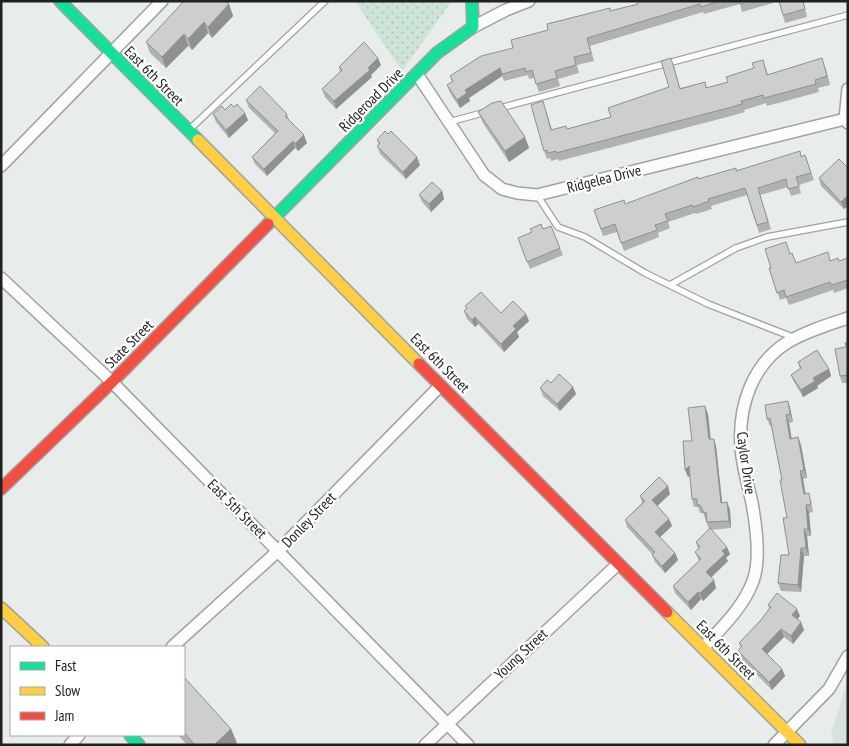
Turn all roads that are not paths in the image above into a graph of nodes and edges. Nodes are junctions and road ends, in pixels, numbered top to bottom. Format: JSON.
{"nodes":[{"id":1,"x":60,"y":1,"type":"edge"},
{"id":2,"x":162,"y":1,"type":"edge"},
{"id":3,"x":325,"y":1,"type":"edge"},
{"id":4,"x":472,"y":1,"type":"edge"},
{"id":5,"x":529,"y":1,"type":"edge"},
{"id":6,"x":848,"y":15,"type":"edge"},
{"id":7,"x":474,"y":27,"type":"junction"},
{"id":8,"x":111,"y":54,"type":"junction"},
{"id":9,"x":417,"y":74,"type":"junction"},
{"id":10,"x":848,"y":89,"type":"edge"},
{"id":11,"x":846,"y":121,"type":"edge"},
{"id":12,"x":449,"y":122,"type":"junction"},
{"id":13,"x":188,"y":130,"type":"junction"},
{"id":14,"x":1,"y":166,"type":"edge"},
{"id":15,"x":537,"y":195,"type":"junction"},
{"id":16,"x":275,"y":218,"type":"junction"},
{"id":17,"x":848,"y":222,"type":"edge"},
{"id":18,"x":1,"y":278,"type":"edge"},
{"id":19,"x":670,"y":285,"type":"junction"},
{"id":20,"x":848,"y":318,"type":"edge"},
{"id":21,"x":796,"y":338,"type":"junction"},
{"id":22,"x":112,"y":382,"type":"junction"},
{"id":23,"x":440,"y":386,"type":"junction"},
{"id":24,"x":1,"y":489,"type":"edge"},
{"id":25,"x":278,"y":551,"type":"junction"},
{"id":26,"x":618,"y":564,"type":"junction"},
{"id":27,"x":1,"y":608,"type":"edge"},
{"id":28,"x":42,"y":646,"type":"edge"},
{"id":29,"x":173,"y":646,"type":"edge"},
{"id":30,"x":703,"y":648,"type":"junction"},
{"id":31,"x":848,"y":656,"type":"edge"},
{"id":32,"x":447,"y":723,"type":"junction"},
{"id":33,"x":786,"y":732,"type":"junction"},
{"id":34,"x":425,"y":745,"type":"edge"},
{"id":35,"x":468,"y":745,"type":"edge"},
{"id":36,"x":774,"y":745,"type":"edge"},
{"id":37,"x":800,"y":745,"type":"edge"}],
"edges":[{"from":1,"to":8,"type":"street","name":"East 6th Street"},
{"from":2,"to":8,"type":"street"},
{"from":3,"to":13,"type":"lane"},
{"from":4,"to":7,"type":"street"},
{"from":5,"to":7,"type":"street"},
{"from":6,"to":12,"type":"lane"},
{"from":7,"to":9,"type":"street","name":"Ridgeroad Drive"},
{"from":8,"to":13,"type":"street","name":"East 6th Street"},
{"from":8,"to":14,"type":"street"},
{"from":9,"to":12,"type":"street","name":"Ridgelea Drive"},
{"from":9,"to":16,"type":"street","name":"Ridgeroad Drive"},
{"from":10,"to":11,"type":"street"},
{"from":11,"to":15,"type":"street","name":"Ridgelea Drive"},
{"from":12,"to":15,"type":"street","name":"Ridgelea Drive"},
{"from":13,"to":16,"type":"street","name":"East 6th Street"},
{"from":15,"to":19,"type":"lane"},
{"from":16,"to":22,"type":"street","name":"State Street"},
{"from":16,"to":23,"type":"street","name":"East 6th Street"},
{"from":17,"to":19,"type":"lane"},
{"from":18,"to":22,"type":"street","name":"East 5th Street"},
{"from":19,"to":21,"type":"lane"},
{"from":20,"to":21,"type":"street","name":"Caylor Drive"},
{"from":21,"to":30,"type":"street","name":"Caylor Drive"},
{"from":22,"to":24,"type":"street","name":"State Street"},
{"from":22,"to":25,"type":"street","name":"East 5th Street"},
{"from":23,"to":25,"type":"street","name":"Donley Street"},
{"from":23,"to":26,"type":"street","name":"East 6th Street"},
{"from":25,"to":29,"type":"street","name":"Donley Street"},
{"from":25,"to":32,"type":"street","name":"East 5th Street"},
{"from":26,"to":30,"type":"street","name":"East 6th Street"},
{"from":26,"to":32,"type":"street","name":"Young Street"},
{"from":27,"to":28,"type":"street"},
{"from":30,"to":33,"type":"street","name":"East 6th Street"},
{"from":31,"to":33,"type":"street"},
{"from":32,"to":34,"type":"street","name":"Young Street"},
{"from":32,"to":35,"type":"street","name":"East 5th Street"},
{"from":33,"to":36,"type":"street"},
{"from":33,"to":37,"type":"street","name":"East 6th Street"}]}
